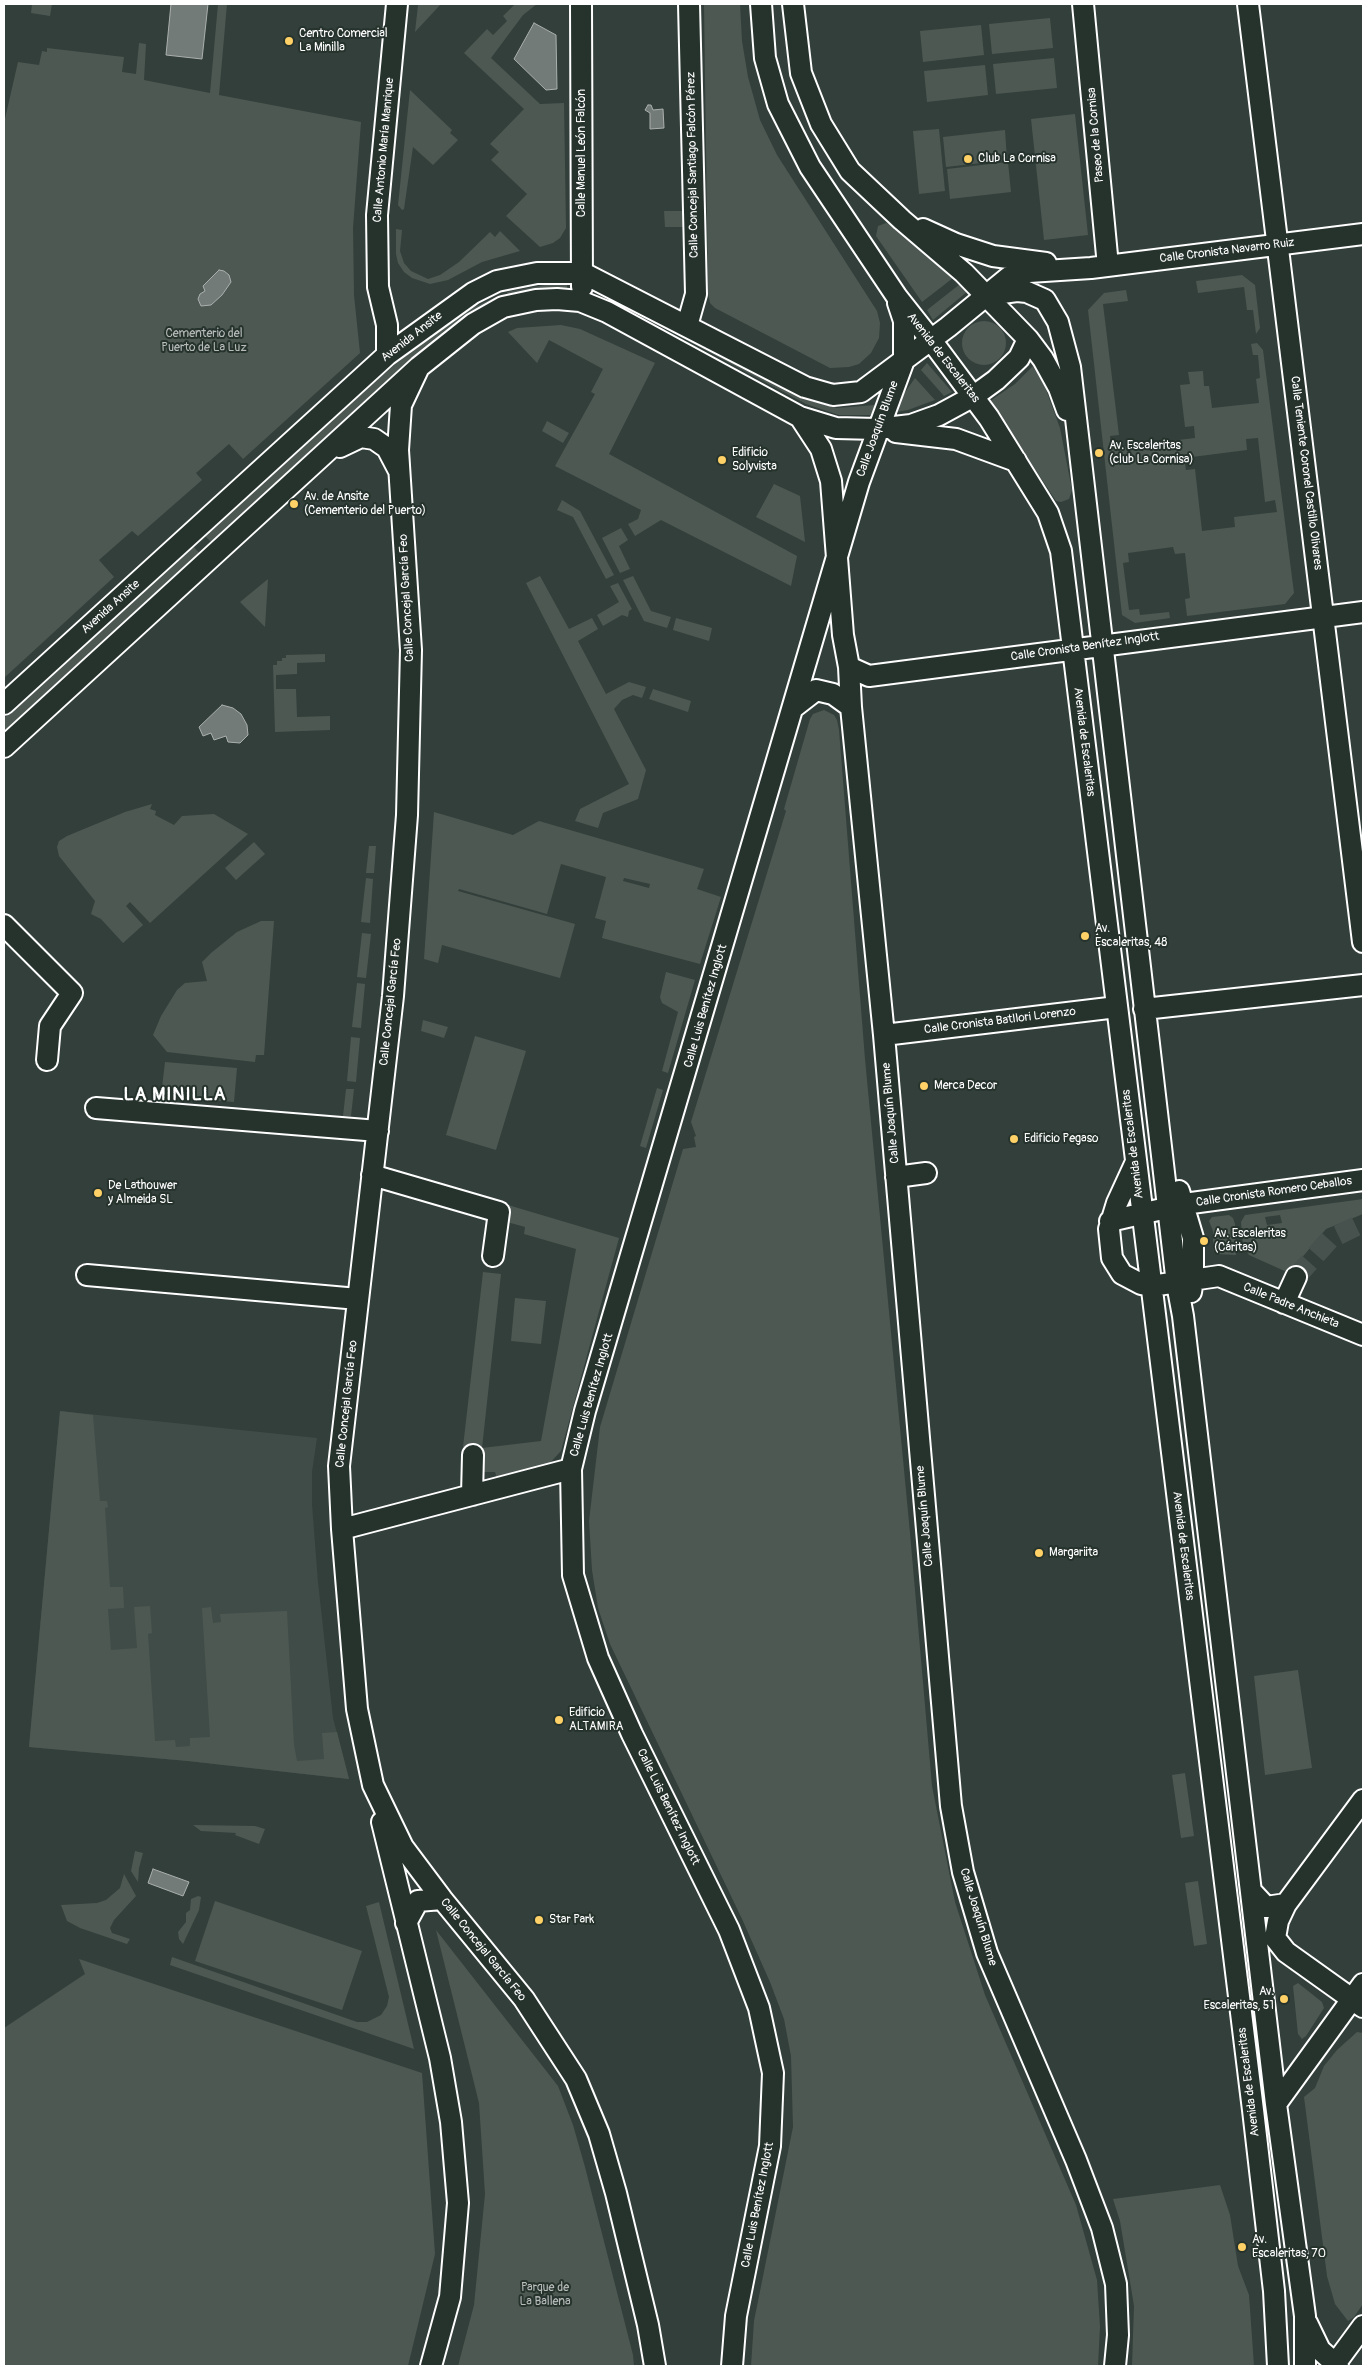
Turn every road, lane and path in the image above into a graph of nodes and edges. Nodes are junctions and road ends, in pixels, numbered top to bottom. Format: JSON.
{"nodes":[{"id":1,"x":397,"y":4,"type":"edge"},
{"id":2,"x":581,"y":4,"type":"edge"},
{"id":3,"x":689,"y":4,"type":"edge"},
{"id":4,"x":761,"y":4,"type":"edge"},
{"id":5,"x":793,"y":4,"type":"edge"},
{"id":6,"x":1083,"y":4,"type":"edge"},
{"id":7,"x":1248,"y":4,"type":"edge"},
{"id":8,"x":902,"y":220,"type":"junction"},
{"id":9,"x":1363,"y":234,"type":"edge"},
{"id":10,"x":1277,"y":245,"type":"junction"},
{"id":11,"x":1099,"y":267,"type":"junction"},
{"id":12,"x":583,"y":273,"type":"junction"},
{"id":13,"x":987,"y":295,"type":"junction"},
{"id":14,"x":897,"y":297,"type":"junction"},
{"id":15,"x":580,"y":302,"type":"junction"},
{"id":16,"x":687,"y":326,"type":"junction"},
{"id":17,"x":1028,"y":339,"type":"junction"},
{"id":18,"x":931,"y":340,"type":"junction"},
{"id":19,"x":387,"y":355,"type":"junction"},
{"id":20,"x":904,"y":360,"type":"junction"},
{"id":21,"x":419,"y":367,"type":"junction"},
{"id":22,"x":974,"y":396,"type":"junction"},
{"id":23,"x":800,"y":417,"type":"junction"},
{"id":24,"x":877,"y":429,"type":"junction"},
{"id":25,"x":1076,"y":436,"type":"junction"},
{"id":26,"x":328,"y":453,"type":"junction"},
{"id":27,"x":1016,"y":461,"type":"junction"},
{"id":28,"x":400,"y":473,"type":"junction"},
{"id":29,"x":836,"y":561,"type":"junction"},
{"id":30,"x":1363,"y":612,"type":"edge"},
{"id":31,"x":1324,"y":617,"type":"junction"},
{"id":32,"x":1101,"y":645,"type":"junction"},
{"id":33,"x":1072,"y":649,"type":"junction"},
{"id":34,"x":849,"y":666,"type":"junction"},
{"id":35,"x":4,"y":704,"type":"edge"},
{"id":36,"x":794,"y":707,"type":"junction"},
{"id":37,"x":851,"y":707,"type":"junction"},
{"id":38,"x":4,"y":747,"type":"edge"},
{"id":39,"x":4,"y":925,"type":"edge"},
{"id":40,"x":1363,"y":942,"type":"edge"},
{"id":41,"x":1363,"y":985,"type":"edge"},
{"id":42,"x":1117,"y":1007,"type":"junction"},
{"id":43,"x":1144,"y":1009,"type":"junction"},
{"id":44,"x":884,"y":1035,"type":"junction"},
{"id":45,"x":48,"y":1060,"type":"dead end"},
{"id":46,"x":96,"y":1108,"type":"dead end"},
{"id":47,"x":378,"y":1131,"type":"junction"},
{"id":48,"x":1135,"y":1164,"type":"junction"},
{"id":49,"x":926,"y":1173,"type":"dead end"},
{"id":50,"x":372,"y":1175,"type":"junction"},
{"id":51,"x":896,"y":1176,"type":"junction"},
{"id":52,"x":1363,"y":1180,"type":"edge"},
{"id":53,"x":1177,"y":1205,"type":"junction"},
{"id":54,"x":1141,"y":1213,"type":"junction"},
{"id":55,"x":1110,"y":1221,"type":"junction"},
{"id":56,"x":493,"y":1256,"type":"dead end"},
{"id":57,"x":86,"y":1275,"type":"dead end"},
{"id":58,"x":1296,"y":1277,"type":"tunnel mouth"},
{"id":59,"x":1150,"y":1286,"type":"junction"},
{"id":60,"x":1187,"y":1286,"type":"junction"},
{"id":61,"x":358,"y":1299,"type":"junction"},
{"id":62,"x":1284,"y":1303,"type":"junction"},
{"id":63,"x":1363,"y":1335,"type":"edge"},
{"id":64,"x":473,"y":1455,"type":"dead end"},
{"id":65,"x":571,"y":1470,"type":"junction"},
{"id":66,"x":472,"y":1495,"type":"junction"},
{"id":67,"x":342,"y":1529,"type":"junction"},
{"id":68,"x":373,"y":1785,"type":"junction"},
{"id":69,"x":1363,"y":1800,"type":"edge"},
{"id":70,"x":1252,"y":1892,"type":"junction"},
{"id":71,"x":442,"y":1899,"type":"junction"},
{"id":72,"x":1286,"y":1904,"type":"junction"},
{"id":73,"x":406,"y":1923,"type":"junction"},
{"id":74,"x":1360,"y":1997,"type":"edge"},
{"id":75,"x":1276,"y":2104,"type":"junction"},
{"id":76,"x":1274,"y":2291,"type":"junction"},
{"id":77,"x":1305,"y":2316,"type":"junction"},
{"id":78,"x":1363,"y":2326,"type":"edge"},
{"id":79,"x":1336,"y":2365,"type":"edge"},
{"id":80,"x":431,"y":2366,"type":"edge"},
{"id":81,"x":655,"y":2366,"type":"edge"},
{"id":82,"x":732,"y":2366,"type":"edge"},
{"id":83,"x":1115,"y":2366,"type":"edge"},
{"id":84,"x":1278,"y":2366,"type":"edge"},
{"id":85,"x":1305,"y":2366,"type":"edge"}],
"edges":[{"from":1,"to":19,"type":"street","name":"Calle Antonio María Manrique"},
{"from":2,"to":12,"type":"street","name":"Calle Manuel León Falcón"},
{"from":3,"to":16,"type":"street","name":"Calle Concejal Santiago Falcón Pérez"},
{"from":4,"to":14,"type":"street","name":"Avenida de Escaleritas"},
{"from":5,"to":8,"type":"street"},
{"from":6,"to":11,"type":"street","name":"Paseo de la Cornisa"},
{"from":7,"to":10,"type":"street","name":"Calle Teniente Coronel Castillo Olivares"},
{"from":8,"to":11,"type":"street","name":"Calle Cronista Navarro Ruiz"},
{"from":8,"to":13,"type":"street"},
{"from":9,"to":10,"type":"street","name":"Calle Cronista Navarro Ruiz"},
{"from":10,"to":11,"type":"street","name":"Calle Cronista Navarro Ruiz"},
{"from":10,"to":31,"type":"street","name":"Calle Teniente Coronel Castillo Olivares"},
{"from":11,"to":13,"type":"street","name":"Calle Cronista Navarro Ruiz"},
{"from":12,"to":15,"type":"street","name":"Calle Manuel León Falcón"},
{"from":12,"to":16,"type":"street","name":"Avenida Ansite"},
{"from":12,"to":19,"type":"street","name":"Avenida Ansite"},
{"from":13,"to":17,"type":"street"},
{"from":13,"to":18,"type":"street","name":"Calle Cronista Navarro Ruiz"},
{"from":13,"to":25,"type":"street"},
{"from":14,"to":18,"type":"street","name":"Avenida de Escaleritas"},
{"from":14,"to":20,"type":"street","name":"Calle Joaquín Blume"},
{"from":15,"to":21,"type":"street"},
{"from":15,"to":23,"type":"street"},
{"from":16,"to":20,"type":"street","name":"Avenida Ansite"},
{"from":17,"to":22,"type":"street"},
{"from":17,"to":25,"type":"street"},
{"from":18,"to":20,"type":"street","name":"Calle Cronista Navarro Ruiz"},
{"from":18,"to":22,"type":"street","name":"Avenida de Escaleritas"},
{"from":19,"to":35,"type":"street","name":"Avenida Ansite"},
{"from":20,"to":24,"type":"street","name":"Calle Joaquín Blume"},
{"from":21,"to":26,"type":"street"},
{"from":21,"to":28,"type":"street","name":"Calle Concejal García Feo"},
{"from":22,"to":24,"type":"street"},
{"from":22,"to":27,"type":"street","name":"Avenida de Escaleritas"},
{"from":23,"to":24,"type":"street"},
{"from":23,"to":29,"type":"street","name":"Calle Joaquín Blume"},
{"from":24,"to":27,"type":"street"},
{"from":24,"to":29,"type":"street","name":"Calle Joaquín Blume"},
{"from":25,"to":32,"type":"street"},
{"from":26,"to":28,"type":"street","name":"Calle Concejal García Feo"},
{"from":26,"to":38,"type":"street"},
{"from":27,"to":33,"type":"street","name":"Avenida de Escaleritas"},
{"from":28,"to":47,"type":"street","name":"Calle Concejal García Feo"},
{"from":29,"to":34,"type":"street","name":"Calle Joaquín Blume"},
{"from":29,"to":36,"type":"street","name":"Calle Luis Benítez Inglott"},
{"from":30,"to":31,"type":"street","name":"Calle Cronista Benítez Inglott"},
{"from":31,"to":32,"type":"street","name":"Calle Cronista Benítez Inglott"},
{"from":31,"to":40,"type":"street","name":"Calle Teniente Coronel Castillo Olivares"},
{"from":32,"to":33,"type":"street","name":"Calle Cronista Benítez Inglott"},
{"from":32,"to":43,"type":"street"},
{"from":33,"to":34,"type":"street","name":"Calle Cronista Benítez Inglott"},
{"from":33,"to":42,"type":"street","name":"Avenida de Escaleritas"},
{"from":34,"to":37,"type":"street"},
{"from":36,"to":37,"type":"street"},
{"from":36,"to":65,"type":"street","name":"Calle Luis Benítez Inglott"},
{"from":37,"to":44,"type":"street","name":"Calle Joaquín Blume"},
{"from":39,"to":45,"type":"street"},
{"from":41,"to":43,"type":"street"},
{"from":42,"to":44,"type":"street","name":"Calle Cronista Batllori Lorenzo"},
{"from":42,"to":48,"type":"street","name":"Avenida de Escaleritas"},
{"from":43,"to":53,"type":"street"},
{"from":44,"to":51,"type":"street","name":"Calle Joaquín Blume"},
{"from":46,"to":47,"type":"street"},
{"from":47,"to":50,"type":"street","name":"Calle Concejal García Feo"},
{"from":48,"to":54,"type":"street","name":"Avenida de Escaleritas"},
{"from":48,"to":55,"type":"street"},
{"from":49,"to":51,"type":"street"},
{"from":50,"to":56,"type":"street"},
{"from":50,"to":61,"type":"street","name":"Calle Concejal García Feo"},
{"from":51,"to":83,"type":"street","name":"Calle Joaquín Blume"},
{"from":52,"to":53,"type":"street","name":"Calle Cronista Romero Ceballos"},
{"from":53,"to":54,"type":"street","name":"Calle Cronista Romero Ceballos"},
{"from":53,"to":60,"type":"street"},
{"from":54,"to":55,"type":"street","name":"Calle Cronista Romero Ceballos"},
{"from":54,"to":59,"type":"street","name":"Avenida de Escaleritas"},
{"from":55,"to":59,"type":"street"},
{"from":57,"to":61,"type":"street"},
{"from":58,"to":62,"type":"street"},
{"from":59,"to":60,"type":"street"},
{"from":59,"to":76,"type":"street","name":"Avenida de Escaleritas"},
{"from":60,"to":62,"type":"street","name":"Calle Padre Anchieta"},
{"from":60,"to":70,"type":"street","name":"Avenida de Escaleritas"},
{"from":61,"to":67,"type":"street","name":"Calle Concejal García Feo"},
{"from":62,"to":63,"type":"street","name":"Calle Padre Anchieta"},
{"from":64,"to":66,"type":"street"},
{"from":65,"to":66,"type":"street"},
{"from":65,"to":82,"type":"street","name":"Calle Luis Benítez Inglott"},
{"from":66,"to":67,"type":"street"},
{"from":67,"to":68,"type":"street","name":"Calle Concejal García Feo"},
{"from":68,"to":71,"type":"street","name":"Calle Concejal García Feo"},
{"from":68,"to":73,"type":"street"},
{"from":69,"to":72,"type":"street"},
{"from":70,"to":72,"type":"street"},
{"from":70,"to":75,"type":"street","name":"Avenida de Escaleritas"},
{"from":71,"to":73,"type":"street"},
{"from":71,"to":81,"type":"street","name":"Calle Concejal García Feo"},
{"from":72,"to":74,"type":"street"},
{"from":73,"to":80,"type":"street"},
{"from":74,"to":75,"type":"street"},
{"from":75,"to":77,"type":"street","name":"Avenida de Escaleritas"},
{"from":76,"to":84,"type":"street","name":"Avenida de Escaleritas"},
{"from":76,"to":85,"type":"street"},
{"from":77,"to":79,"type":"street"},
{"from":77,"to":85,"type":"street","name":"Avenida de Escaleritas"},
{"from":78,"to":79,"type":"street"}]}
